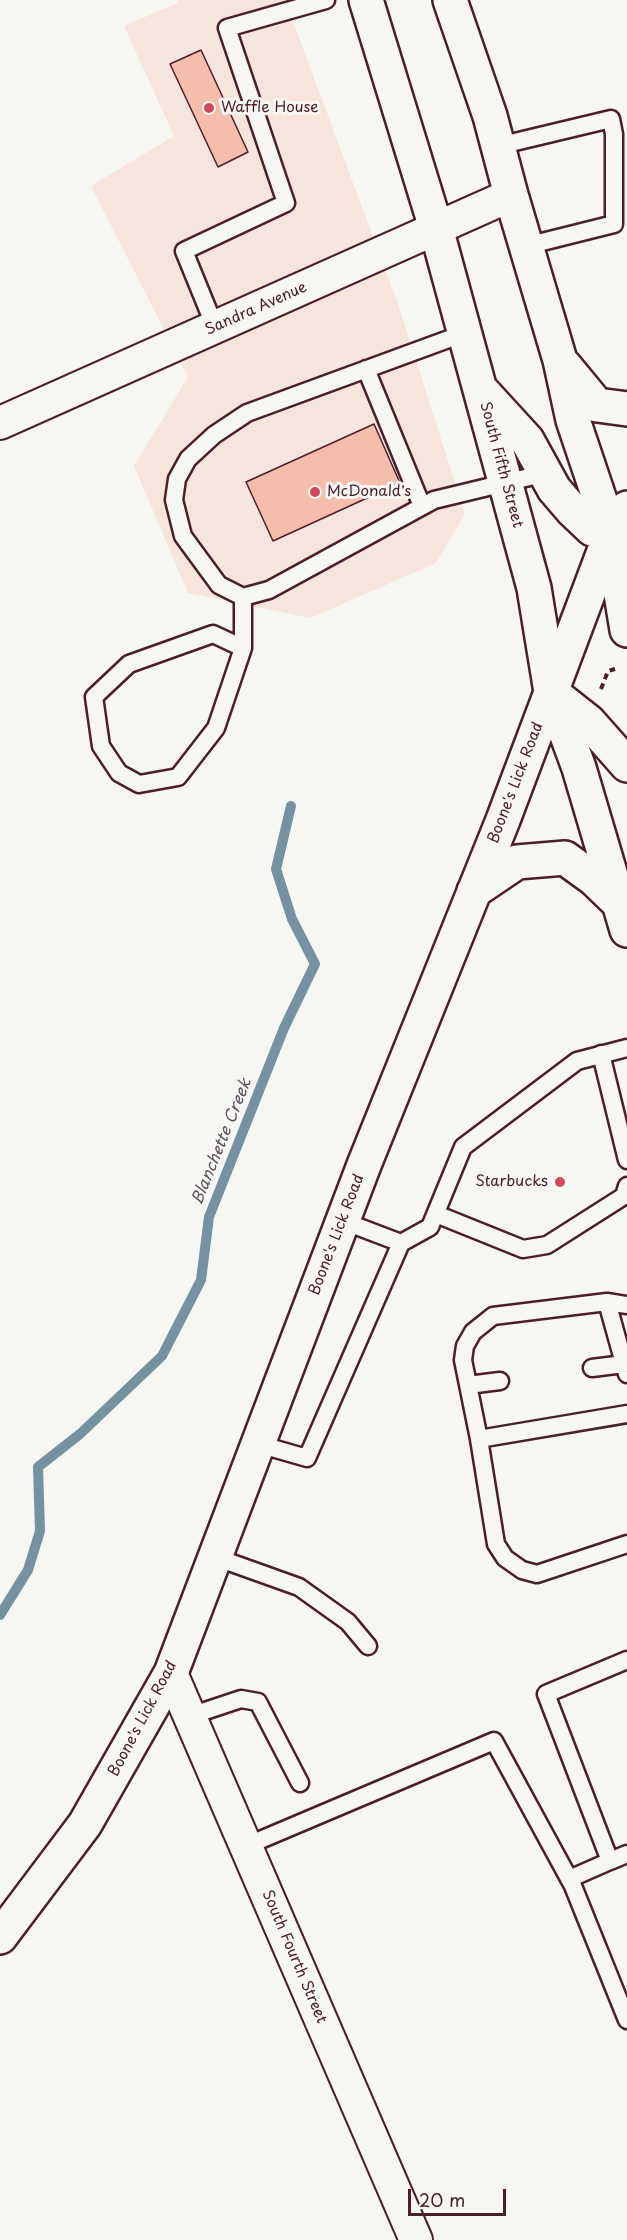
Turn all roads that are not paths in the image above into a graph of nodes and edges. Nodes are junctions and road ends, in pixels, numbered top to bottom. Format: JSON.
{"nodes":[{"id":1,"x":326,"y":0,"type":"edge"},
{"id":2,"x":366,"y":0,"type":"edge"},
{"id":3,"x":450,"y":0,"type":"edge"},
{"id":4,"x":620,"y":131,"type":"edge"},
{"id":5,"x":498,"y":146,"type":"junction"},
{"id":6,"x":511,"y":195,"type":"junction"},
{"id":7,"x":620,"y":226,"type":"edge"},
{"id":8,"x":436,"y":228,"type":"junction"},
{"id":9,"x":526,"y":246,"type":"junction"},
{"id":10,"x":215,"y":327,"type":"junction"},
{"id":11,"x":465,"y":333,"type":"junction"},
{"id":12,"x":560,"y":360,"type":"junction"},
{"id":13,"x":366,"y":369,"type":"junction"},
{"id":14,"x":480,"y":390,"type":"junction"},
{"id":15,"x":627,"y":409,"type":"edge"},
{"id":16,"x":0,"y":423,"type":"edge"},
{"id":17,"x":546,"y":473,"type":"junction"},
{"id":18,"x":506,"y":484,"type":"junction"},
{"id":19,"x":422,"y":506,"type":"junction"},
{"id":20,"x":619,"y":520,"type":"edge"},
{"id":21,"x":243,"y":597,"type":"junction"},
{"id":22,"x":627,"y":630,"type":"edge"},
{"id":23,"x":243,"y":648,"type":"junction"},
{"id":24,"x":551,"y":692,"type":"junction"},
{"id":25,"x":627,"y":765,"type":"edge"},
{"id":26,"x":474,"y":891,"type":"junction"},
{"id":27,"x":624,"y":917,"type":"edge"},
{"id":28,"x":627,"y":1048,"type":"edge"},
{"id":29,"x":601,"y":1054,"type":"junction"},
{"id":30,"x":627,"y":1160,"type":"edge"},
{"id":31,"x":627,"y":1186,"type":"edge"},
{"id":32,"x":436,"y":1214,"type":"junction"},
{"id":33,"x":343,"y":1221,"type":"junction"},
{"id":34,"x":402,"y":1244,"type":"junction"},
{"id":35,"x":607,"y":1302,"type":"junction"},
{"id":36,"x":627,"y":1305,"type":"edge"},
{"id":37,"x":592,"y":1368,"type":"dead end"},
{"id":38,"x":626,"y":1369,"type":"edge"},
{"id":39,"x":500,"y":1381,"type":"dead end"},
{"id":40,"x":468,"y":1385,"type":"junction"},
{"id":41,"x":627,"y":1414,"type":"edge"},
{"id":42,"x":479,"y":1439,"type":"junction"},
{"id":43,"x":258,"y":1444,"type":"junction"},
{"id":44,"x":627,"y":1544,"type":"edge"},
{"id":45,"x":215,"y":1557,"type":"junction"},
{"id":46,"x":368,"y":1646,"type":"dead end"},
{"id":47,"x":627,"y":1660,"type":"edge"},
{"id":48,"x":171,"y":1673,"type":"junction"},
{"id":49,"x":190,"y":1716,"type":"junction"},
{"id":50,"x":300,"y":1783,"type":"dead end"},
{"id":51,"x":246,"y":1846,"type":"junction"},
{"id":52,"x":627,"y":1854,"type":"edge"},
{"id":53,"x":610,"y":1861,"type":"junction"},
{"id":54,"x":570,"y":1879,"type":"junction"},
{"id":55,"x":0,"y":1937,"type":"edge"},
{"id":56,"x":627,"y":2019,"type":"edge"},
{"id":57,"x":416,"y":2240,"type":"edge"}],
"edges":[{"from":1,"to":10,"type":"lane"},
{"from":2,"to":8,"type":"main road","name":"South Fifth Street"},
{"from":3,"to":5,"type":"main road"},
{"from":4,"to":5,"type":"lane"},
{"from":4,"to":7,"type":"lane"},
{"from":5,"to":6,"type":"main road"},
{"from":6,"to":8,"type":"street","name":"Sandra Avenue"},
{"from":6,"to":9,"type":"main road"},
{"from":7,"to":9,"type":"lane"},
{"from":8,"to":10,"type":"street","name":"Sandra Avenue"},
{"from":8,"to":11,"type":"main road","name":"South Fifth Street"},
{"from":9,"to":12,"type":"main road"},
{"from":10,"to":16,"type":"street","name":"Sandra Avenue"},
{"from":11,"to":13,"type":"lane"},
{"from":11,"to":14,"type":"main road","name":"South Fifth Street"},
{"from":12,"to":15,"type":"main road"},
{"from":12,"to":20,"type":"main road"},
{"from":13,"to":19,"type":"lane"},
{"from":13,"to":21,"type":"lane"},
{"from":14,"to":17,"type":"main road"},
{"from":14,"to":18,"type":"main road","name":"South Fifth Street"},
{"from":17,"to":18,"type":"lane"},
{"from":17,"to":20,"type":"main road"},
{"from":18,"to":19,"type":"lane"},
{"from":18,"to":24,"type":"main road","name":"South Fifth Street"},
{"from":19,"to":21,"type":"lane"},
{"from":20,"to":22,"type":"main road"},
{"from":20,"to":24,"type":"main road","name":"Boone's Lick Road"},
{"from":21,"to":23,"type":"lane"},
{"from":23,"to":23,"type":"lane"},
{"from":24,"to":25,"type":"main road"},
{"from":24,"to":26,"type":"main road","name":"Boone's Lick Road"},
{"from":24,"to":27,"type":"main road","name":"South Fifth Street"},
{"from":26,"to":27,"type":"main road"},
{"from":26,"to":33,"type":"main road","name":"Boone's Lick Road"},
{"from":28,"to":29,"type":"lane"},
{"from":29,"to":30,"type":"lane"},
{"from":29,"to":32,"type":"lane"},
{"from":31,"to":32,"type":"lane"},
{"from":32,"to":34,"type":"lane"},
{"from":33,"to":34,"type":"lane"},
{"from":33,"to":43,"type":"main road","name":"Boone's Lick Road"},
{"from":34,"to":43,"type":"lane"},
{"from":35,"to":36,"type":"lane"},
{"from":35,"to":38,"type":"lane"},
{"from":35,"to":40,"type":"lane"},
{"from":37,"to":38,"type":"lane"},
{"from":39,"to":40,"type":"lane"},
{"from":40,"to":42,"type":"lane"},
{"from":41,"to":42,"type":"lane"},
{"from":42,"to":44,"type":"lane"},
{"from":43,"to":45,"type":"main road","name":"Boone's Lick Road"},
{"from":45,"to":46,"type":"lane"},
{"from":45,"to":48,"type":"main road","name":"Boone's Lick Road"},
{"from":47,"to":53,"type":"lane"},
{"from":48,"to":49,"type":"street","name":"South Fourth Street"},
{"from":48,"to":55,"type":"main road","name":"Boone's Lick Road"},
{"from":49,"to":50,"type":"lane"},
{"from":49,"to":51,"type":"street","name":"South Fourth Street"},
{"from":51,"to":54,"type":"lane"},
{"from":51,"to":57,"type":"street","name":"South Fourth Street"},
{"from":52,"to":53,"type":"lane"},
{"from":53,"to":54,"type":"lane"},
{"from":54,"to":56,"type":"lane"}]}
